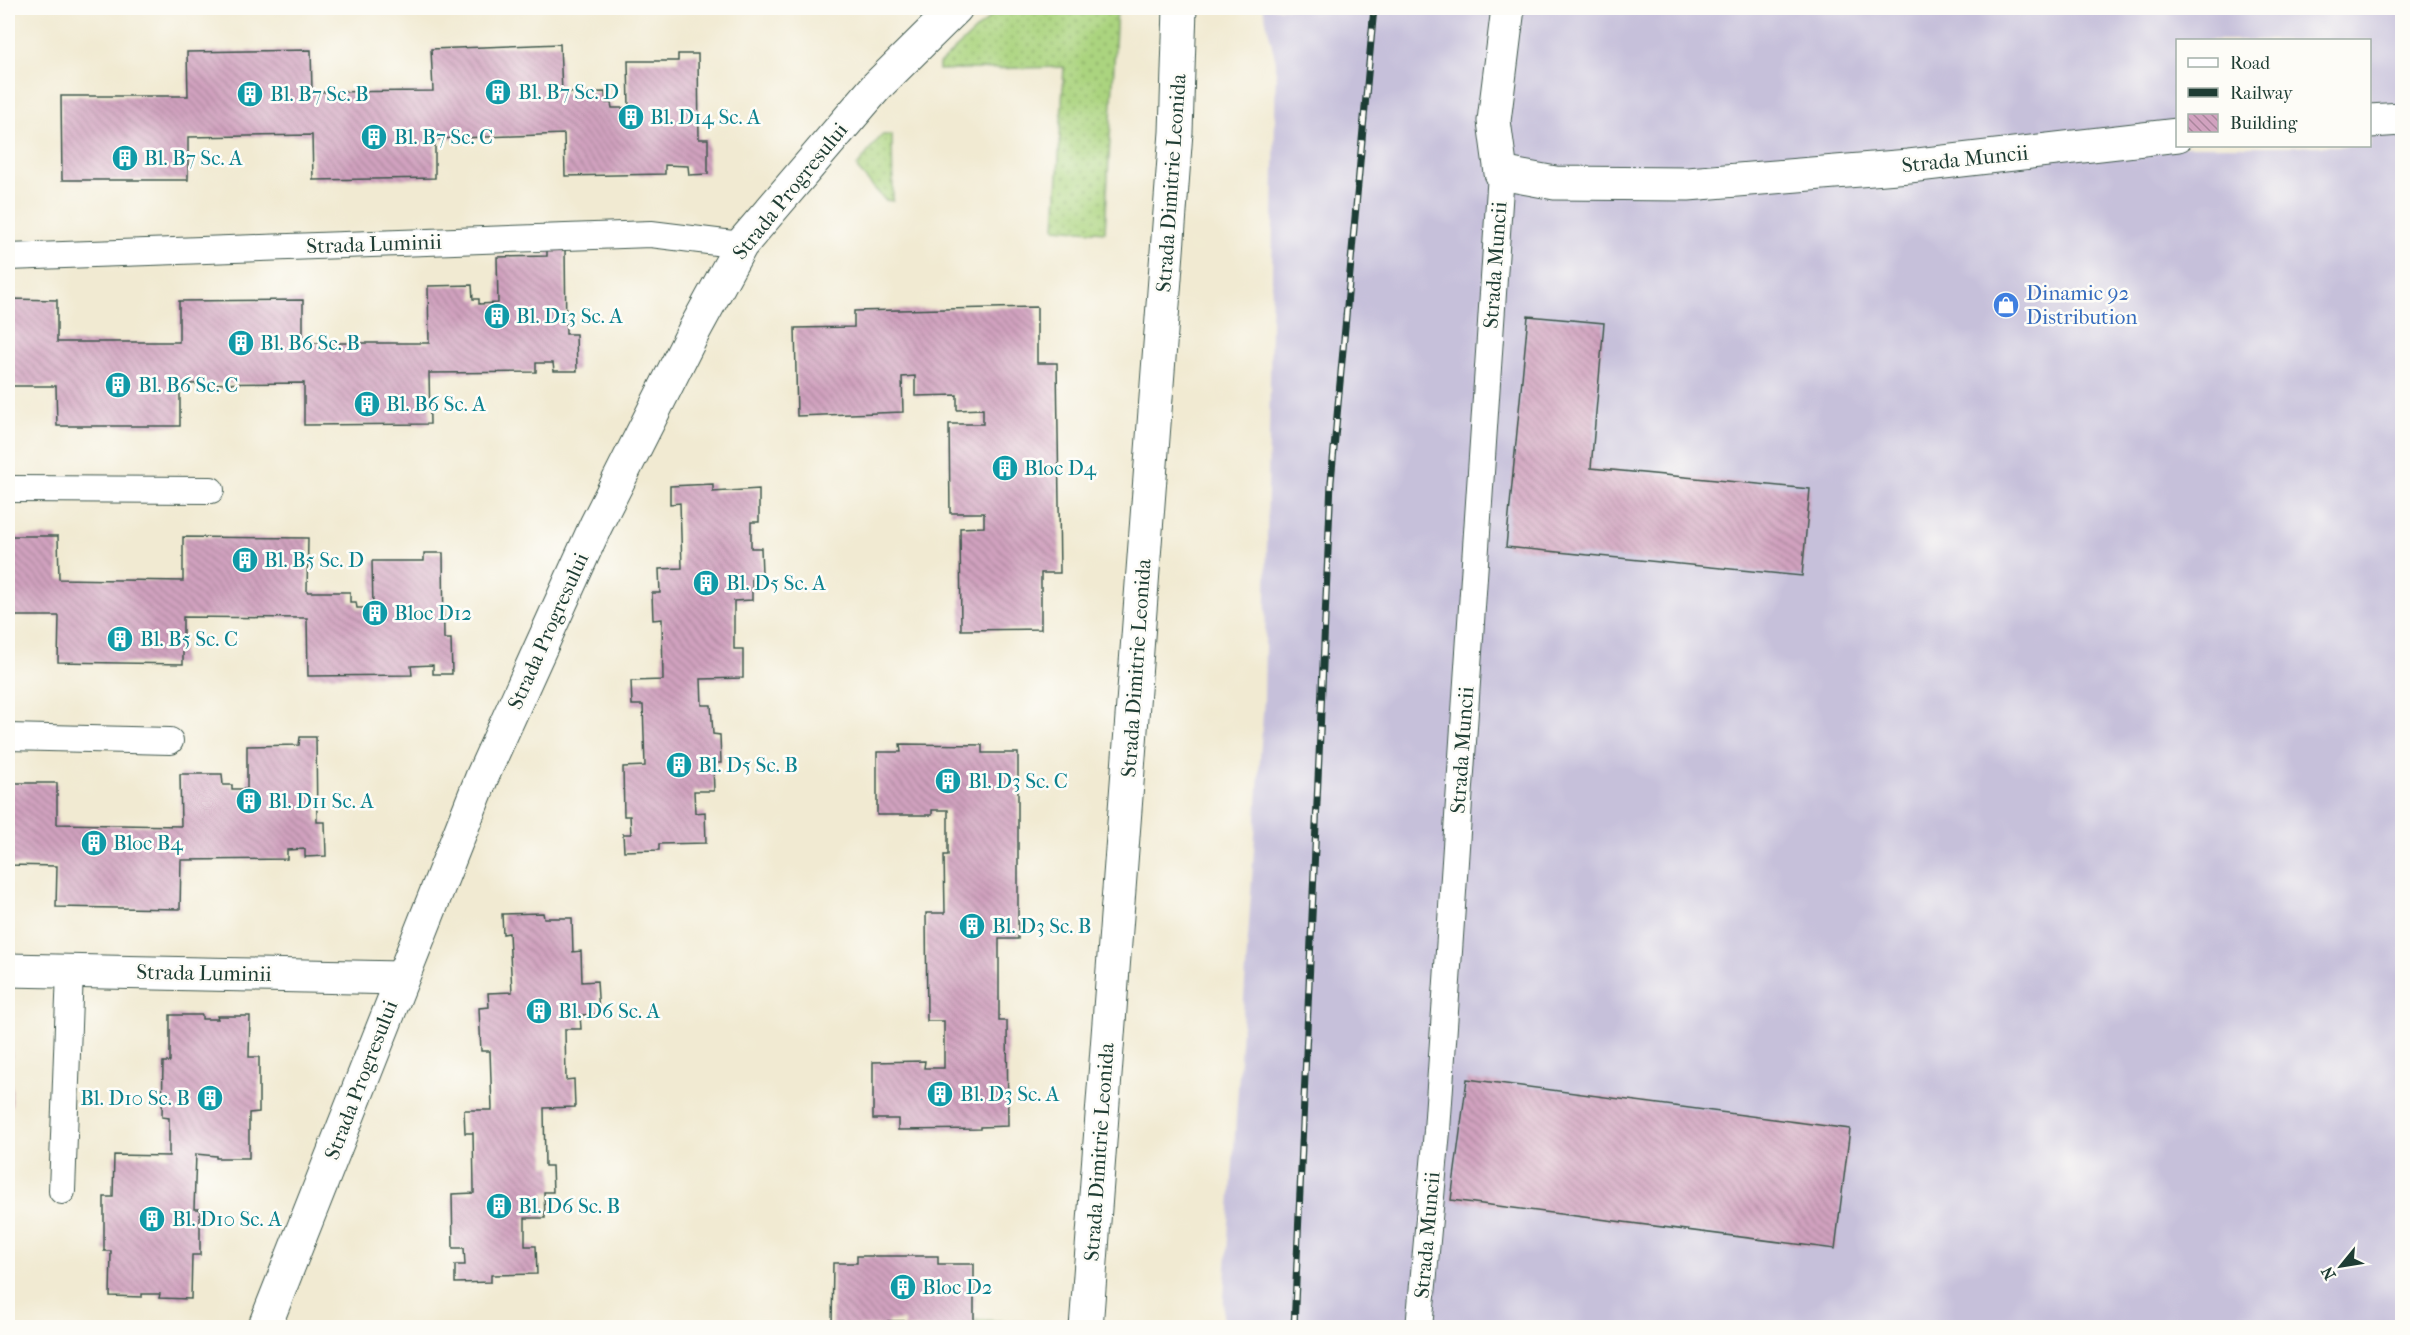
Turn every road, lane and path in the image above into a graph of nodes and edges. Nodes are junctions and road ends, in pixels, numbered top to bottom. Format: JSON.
{"nodes":[{"id":1,"x":956,"y":8,"type":"edge"},
{"id":2,"x":1180,"y":8,"type":"edge"},
{"id":3,"x":1508,"y":8,"type":"edge"},
{"id":4,"x":2403,"y":119,"type":"edge"},
{"id":5,"x":2371,"y":121,"type":"edge"},
{"id":6,"x":2176,"y":135,"type":"edge"},
{"id":7,"x":1501,"y":173,"type":"junction"},
{"id":8,"x":741,"y":245,"type":"junction"},
{"id":9,"x":8,"y":257,"type":"edge"},
{"id":10,"x":8,"y":489,"type":"edge"},
{"id":11,"x":211,"y":490,"type":"dead end"},
{"id":12,"x":8,"y":737,"type":"edge"},
{"id":13,"x":170,"y":741,"type":"dead end"},
{"id":14,"x":8,"y":970,"type":"edge"},
{"id":15,"x":70,"y":971,"type":"junction"},
{"id":16,"x":401,"y":978,"type":"junction"},
{"id":17,"x":62,"y":1191,"type":"dead end"},
{"id":18,"x":264,"y":1328,"type":"edge"},
{"id":19,"x":1086,"y":1328,"type":"edge"},
{"id":20,"x":1419,"y":1328,"type":"edge"}],
"edges":[{"from":1,"to":8,"type":"street","name":"Strada Progresului"},
{"from":2,"to":19,"type":"street","name":"Strada Dimitrie Leonida"},
{"from":3,"to":7,"type":"street","name":"Strada Muncii"},
{"from":4,"to":5,"type":"street"},
{"from":6,"to":7,"type":"street","name":"Strada Muncii"},
{"from":7,"to":20,"type":"lane","name":"Strada Muncii"},
{"from":8,"to":9,"type":"lane","name":"Strada Luminii"},
{"from":8,"to":16,"type":"street","name":"Strada Progresului"},
{"from":10,"to":11,"type":"lane"},
{"from":12,"to":13,"type":"lane"},
{"from":14,"to":15,"type":"street","name":"Strada Luminii"},
{"from":15,"to":16,"type":"street","name":"Strada Luminii"},
{"from":15,"to":17,"type":"lane"},
{"from":16,"to":18,"type":"street","name":"Strada Progresului"}]}
